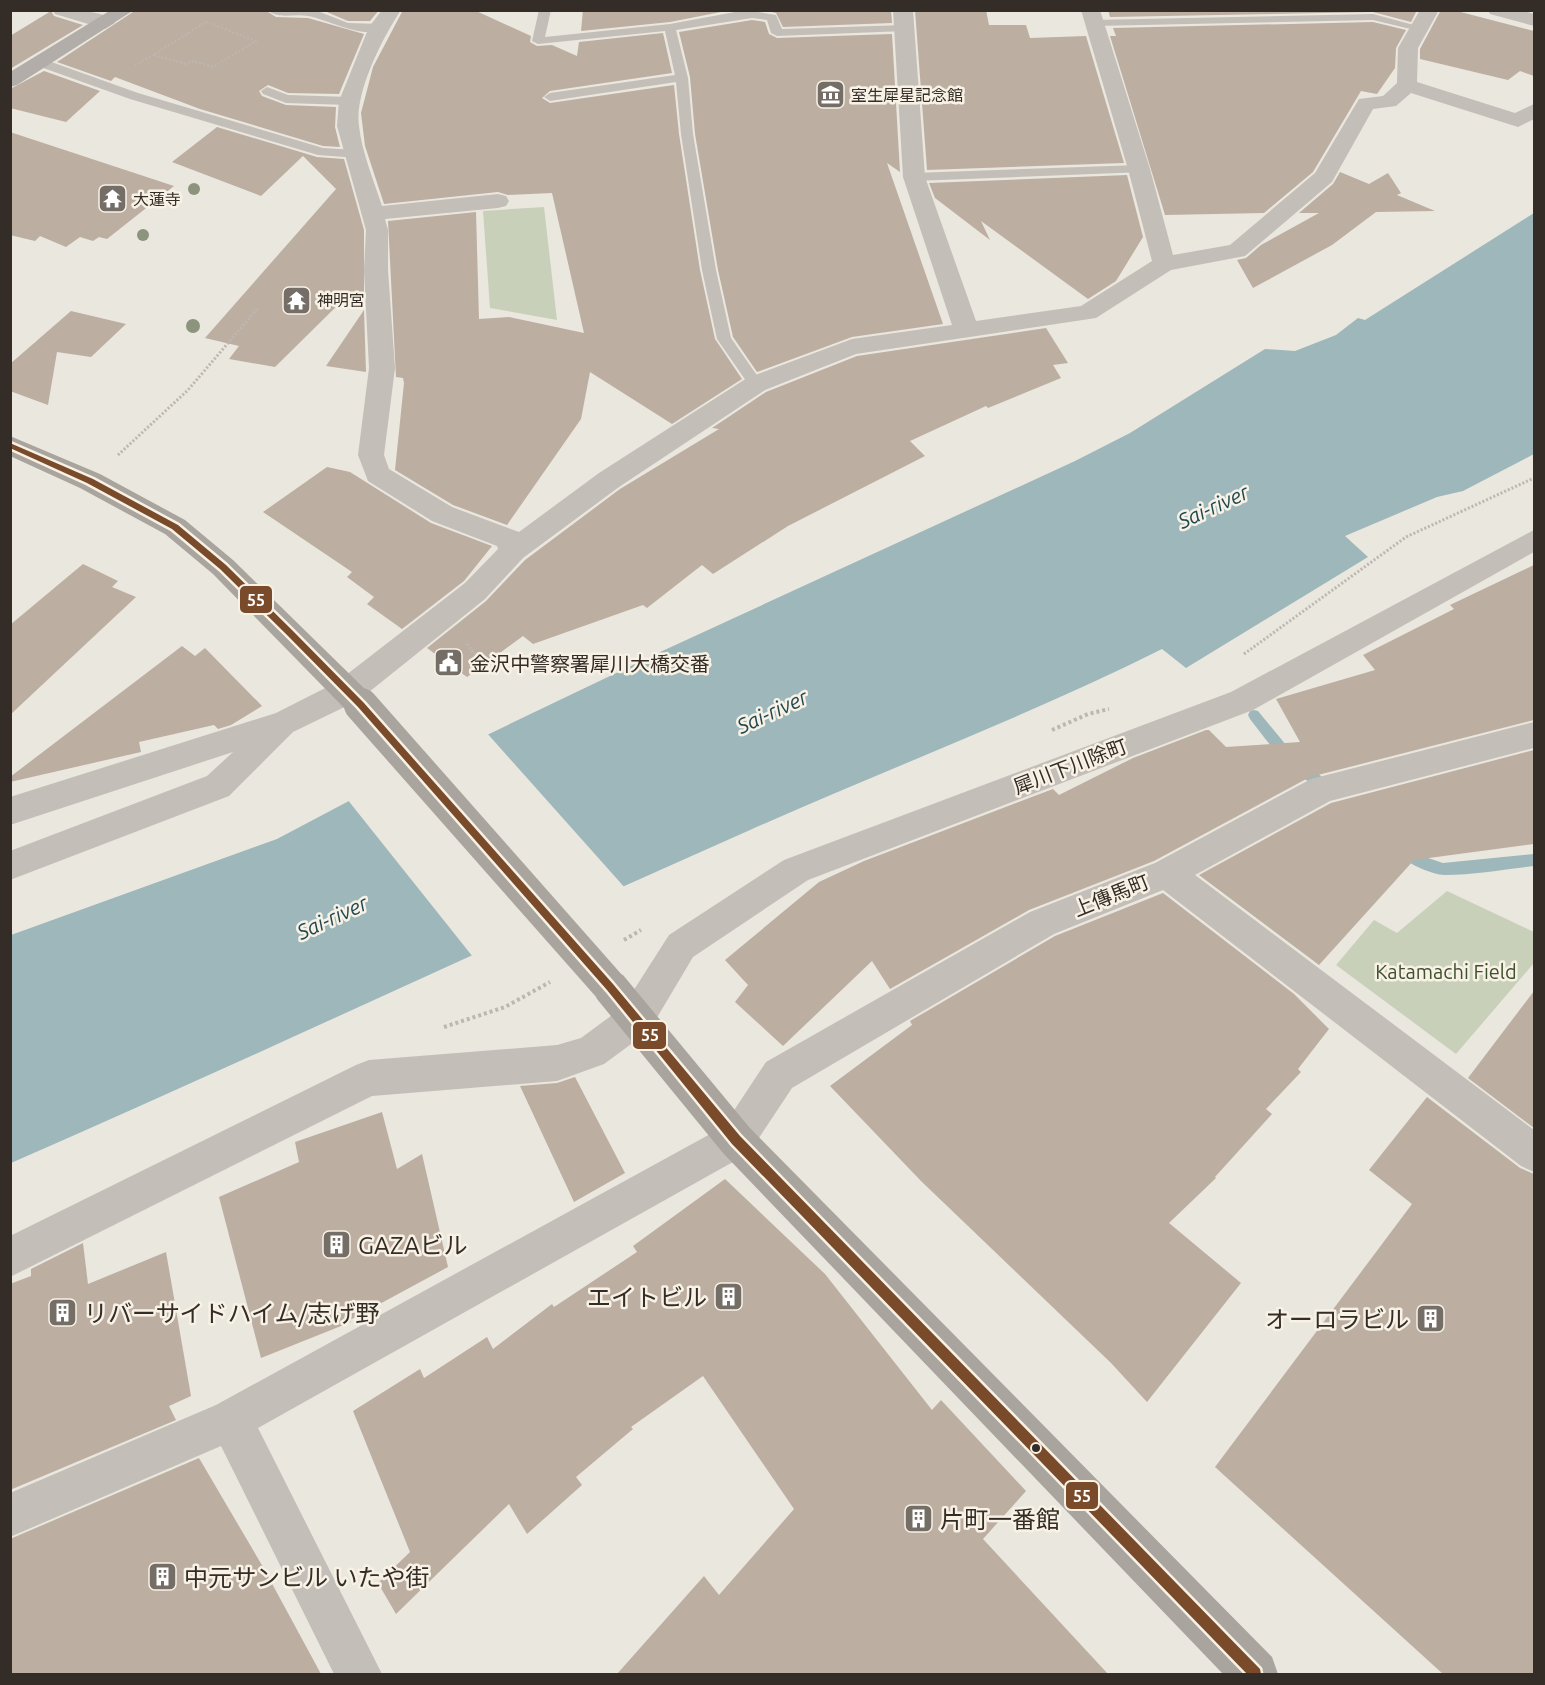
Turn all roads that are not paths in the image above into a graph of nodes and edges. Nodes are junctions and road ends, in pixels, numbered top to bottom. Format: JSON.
{"nodes":[{"id":1,"x":62,"y":10,"type":"edge"},
{"id":2,"x":125,"y":10,"type":"edge"},
{"id":3,"x":272,"y":10,"type":"edge"},
{"id":4,"x":392,"y":10,"type":"edge"},
{"id":5,"x":545,"y":10,"type":"edge"},
{"id":6,"x":1497,"y":10,"type":"edge"},
{"id":7,"x":752,"y":13,"type":"edge"},
{"id":8,"x":1091,"y":17,"type":"edge"},
{"id":9,"x":904,"y":19,"type":"edge"},
{"id":10,"x":1424,"y":19,"type":"edge"},
{"id":11,"x":1534,"y":20,"type":"edge"},
{"id":12,"x":105,"y":23,"type":"junction"},
{"id":13,"x":379,"y":27,"type":"junction"},
{"id":14,"x":670,"y":27,"type":"junction"},
{"id":15,"x":39,"y":62,"type":"junction"},
{"id":16,"x":682,"y":78,"type":"junction"},
{"id":17,"x":10,"y":81,"type":"edge"},
{"id":18,"x":1407,"y":85,"type":"junction"},
{"id":19,"x":267,"y":91,"type":"dead end"},
{"id":20,"x":550,"y":97,"type":"dead end"},
{"id":21,"x":349,"y":101,"type":"junction"},
{"id":22,"x":1534,"y":110,"type":"edge"},
{"id":23,"x":357,"y":154,"type":"junction"},
{"id":24,"x":1139,"y":169,"type":"junction"},
{"id":25,"x":914,"y":177,"type":"junction"},
{"id":26,"x":498,"y":201,"type":"dead end"},
{"id":27,"x":373,"y":214,"type":"junction"},
{"id":28,"x":1164,"y":264,"type":"junction"},
{"id":29,"x":966,"y":329,"type":"junction"},
{"id":30,"x":756,"y":384,"type":"junction"},
{"id":31,"x":10,"y":445,"type":"edge"},
{"id":32,"x":1534,"y":540,"type":"edge"},
{"id":33,"x":513,"y":551,"type":"junction"},
{"id":34,"x":355,"y":698,"type":"junction"},
{"id":35,"x":286,"y":722,"type":"junction"},
{"id":36,"x":1534,"y":735,"type":"edge"},
{"id":37,"x":10,"y":811,"type":"edge"},
{"id":38,"x":10,"y":866,"type":"edge"},
{"id":39,"x":1167,"y":873,"type":"junction"},
{"id":40,"x":636,"y":1019,"type":"junction"},
{"id":41,"x":736,"y":1140,"type":"junction"},
{"id":42,"x":1534,"y":1152,"type":"edge"},
{"id":43,"x":10,"y":1257,"type":"edge"},
{"id":44,"x":231,"y":1420,"type":"junction"},
{"id":45,"x":10,"y":1515,"type":"edge"},
{"id":46,"x":359,"y":1674,"type":"edge"},
{"id":47,"x":1255,"y":1674,"type":"edge"}],
"edges":[{"from":1,"to":12,"type":"street"},
{"from":2,"to":12,"type":"main road"},
{"from":3,"to":13,"type":"lane"},
{"from":4,"to":13,"type":"street"},
{"from":5,"to":14,"type":"lane"},
{"from":6,"to":11,"type":"street"},
{"from":7,"to":9,"type":"lane"},
{"from":7,"to":14,"type":"lane"},
{"from":8,"to":10,"type":"lane"},
{"from":8,"to":24,"type":"street"},
{"from":9,"to":25,"type":"street"},
{"from":10,"to":18,"type":"street"},
{"from":12,"to":15,"type":"main road"},
{"from":13,"to":21,"type":"street"},
{"from":14,"to":16,"type":"lane"},
{"from":15,"to":17,"type":"main road"},
{"from":15,"to":23,"type":"lane"},
{"from":16,"to":20,"type":"lane"},
{"from":16,"to":30,"type":"lane"},
{"from":18,"to":22,"type":"street"},
{"from":18,"to":28,"type":"street"},
{"from":19,"to":21,"type":"lane"},
{"from":21,"to":23,"type":"street"},
{"from":23,"to":27,"type":"street"},
{"from":24,"to":25,"type":"lane"},
{"from":24,"to":28,"type":"street"},
{"from":25,"to":29,"type":"street"},
{"from":26,"to":27,"type":"street"},
{"from":27,"to":33,"type":"street"},
{"from":28,"to":29,"type":"street"},
{"from":29,"to":30,"type":"street"},
{"from":30,"to":33,"type":"street"},
{"from":31,"to":34,"type":"highway"},
{"from":32,"to":40,"type":"street","name":"犀川下川除町"},
{"from":33,"to":34,"type":"street"},
{"from":34,"to":35,"type":"street"},
{"from":34,"to":40,"type":"highway","bridge":true},
{"from":35,"to":37,"type":"street"},
{"from":35,"to":38,"type":"street"},
{"from":36,"to":39,"type":"street","name":"上傳馬町"},
{"from":39,"to":41,"type":"street","name":"上傳馬町"},
{"from":39,"to":42,"type":"street"},
{"from":40,"to":41,"type":"highway"},
{"from":40,"to":43,"type":"street"},
{"from":41,"to":44,"type":"street"},
{"from":41,"to":47,"type":"highway"},
{"from":44,"to":45,"type":"street"},
{"from":44,"to":46,"type":"street"}]}
